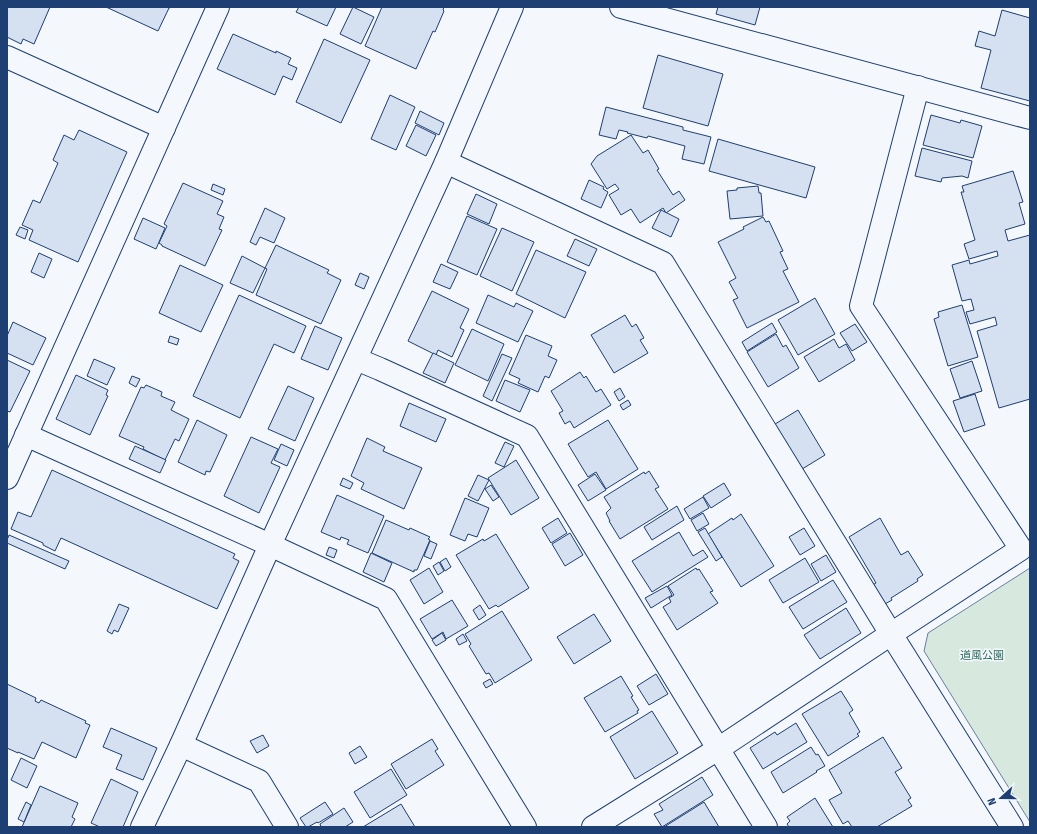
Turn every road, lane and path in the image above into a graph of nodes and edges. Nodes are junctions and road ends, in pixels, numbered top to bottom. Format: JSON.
{"nodes":[{"id":1,"x":218,"y":7,"type":"edge"},
{"id":2,"x":512,"y":7,"type":"edge"},
{"id":3,"x":621,"y":7,"type":"edge"},
{"id":4,"x":7,"y":57,"type":"edge"},
{"id":5,"x":918,"y":87,"type":"junction"},
{"id":6,"x":1030,"y":118,"type":"edge"},
{"id":7,"x":164,"y":128,"type":"junction"},
{"id":8,"x":446,"y":162,"type":"junction"},
{"id":9,"x":356,"y":359,"type":"junction"},
{"id":10,"x":26,"y":435,"type":"junction"},
{"id":11,"x":7,"y":478,"type":"edge"},
{"id":12,"x":270,"y":545,"type":"junction"},
{"id":13,"x":891,"y":634,"type":"junction"},
{"id":14,"x":181,"y":745,"type":"junction"},
{"id":15,"x":718,"y":749,"type":"junction"},
{"id":16,"x":142,"y":827,"type":"edge"},
{"id":17,"x":287,"y":827,"type":"edge"},
{"id":18,"x":525,"y":827,"type":"edge"},
{"id":19,"x":593,"y":827,"type":"edge"},
{"id":20,"x":766,"y":827,"type":"edge"},
{"id":21,"x":1012,"y":827,"type":"edge"}],
"edges":[{"from":1,"to":7,"type":"street"},
{"from":2,"to":8,"type":"street"},
{"from":3,"to":5,"type":"street"},
{"from":4,"to":7,"type":"street"},
{"from":5,"to":6,"type":"street"},
{"from":5,"to":13,"type":"street"},
{"from":7,"to":10,"type":"street"},
{"from":8,"to":9,"type":"street"},
{"from":8,"to":13,"type":"street"},
{"from":9,"to":12,"type":"street"},
{"from":9,"to":15,"type":"street"},
{"from":10,"to":11,"type":"street"},
{"from":10,"to":12,"type":"street"},
{"from":12,"to":14,"type":"street"},
{"from":12,"to":18,"type":"street"},
{"from":13,"to":15,"type":"street"},
{"from":13,"to":21,"type":"street"},
{"from":14,"to":16,"type":"street"},
{"from":14,"to":17,"type":"street"},
{"from":15,"to":19,"type":"street"},
{"from":15,"to":20,"type":"street"}]}
